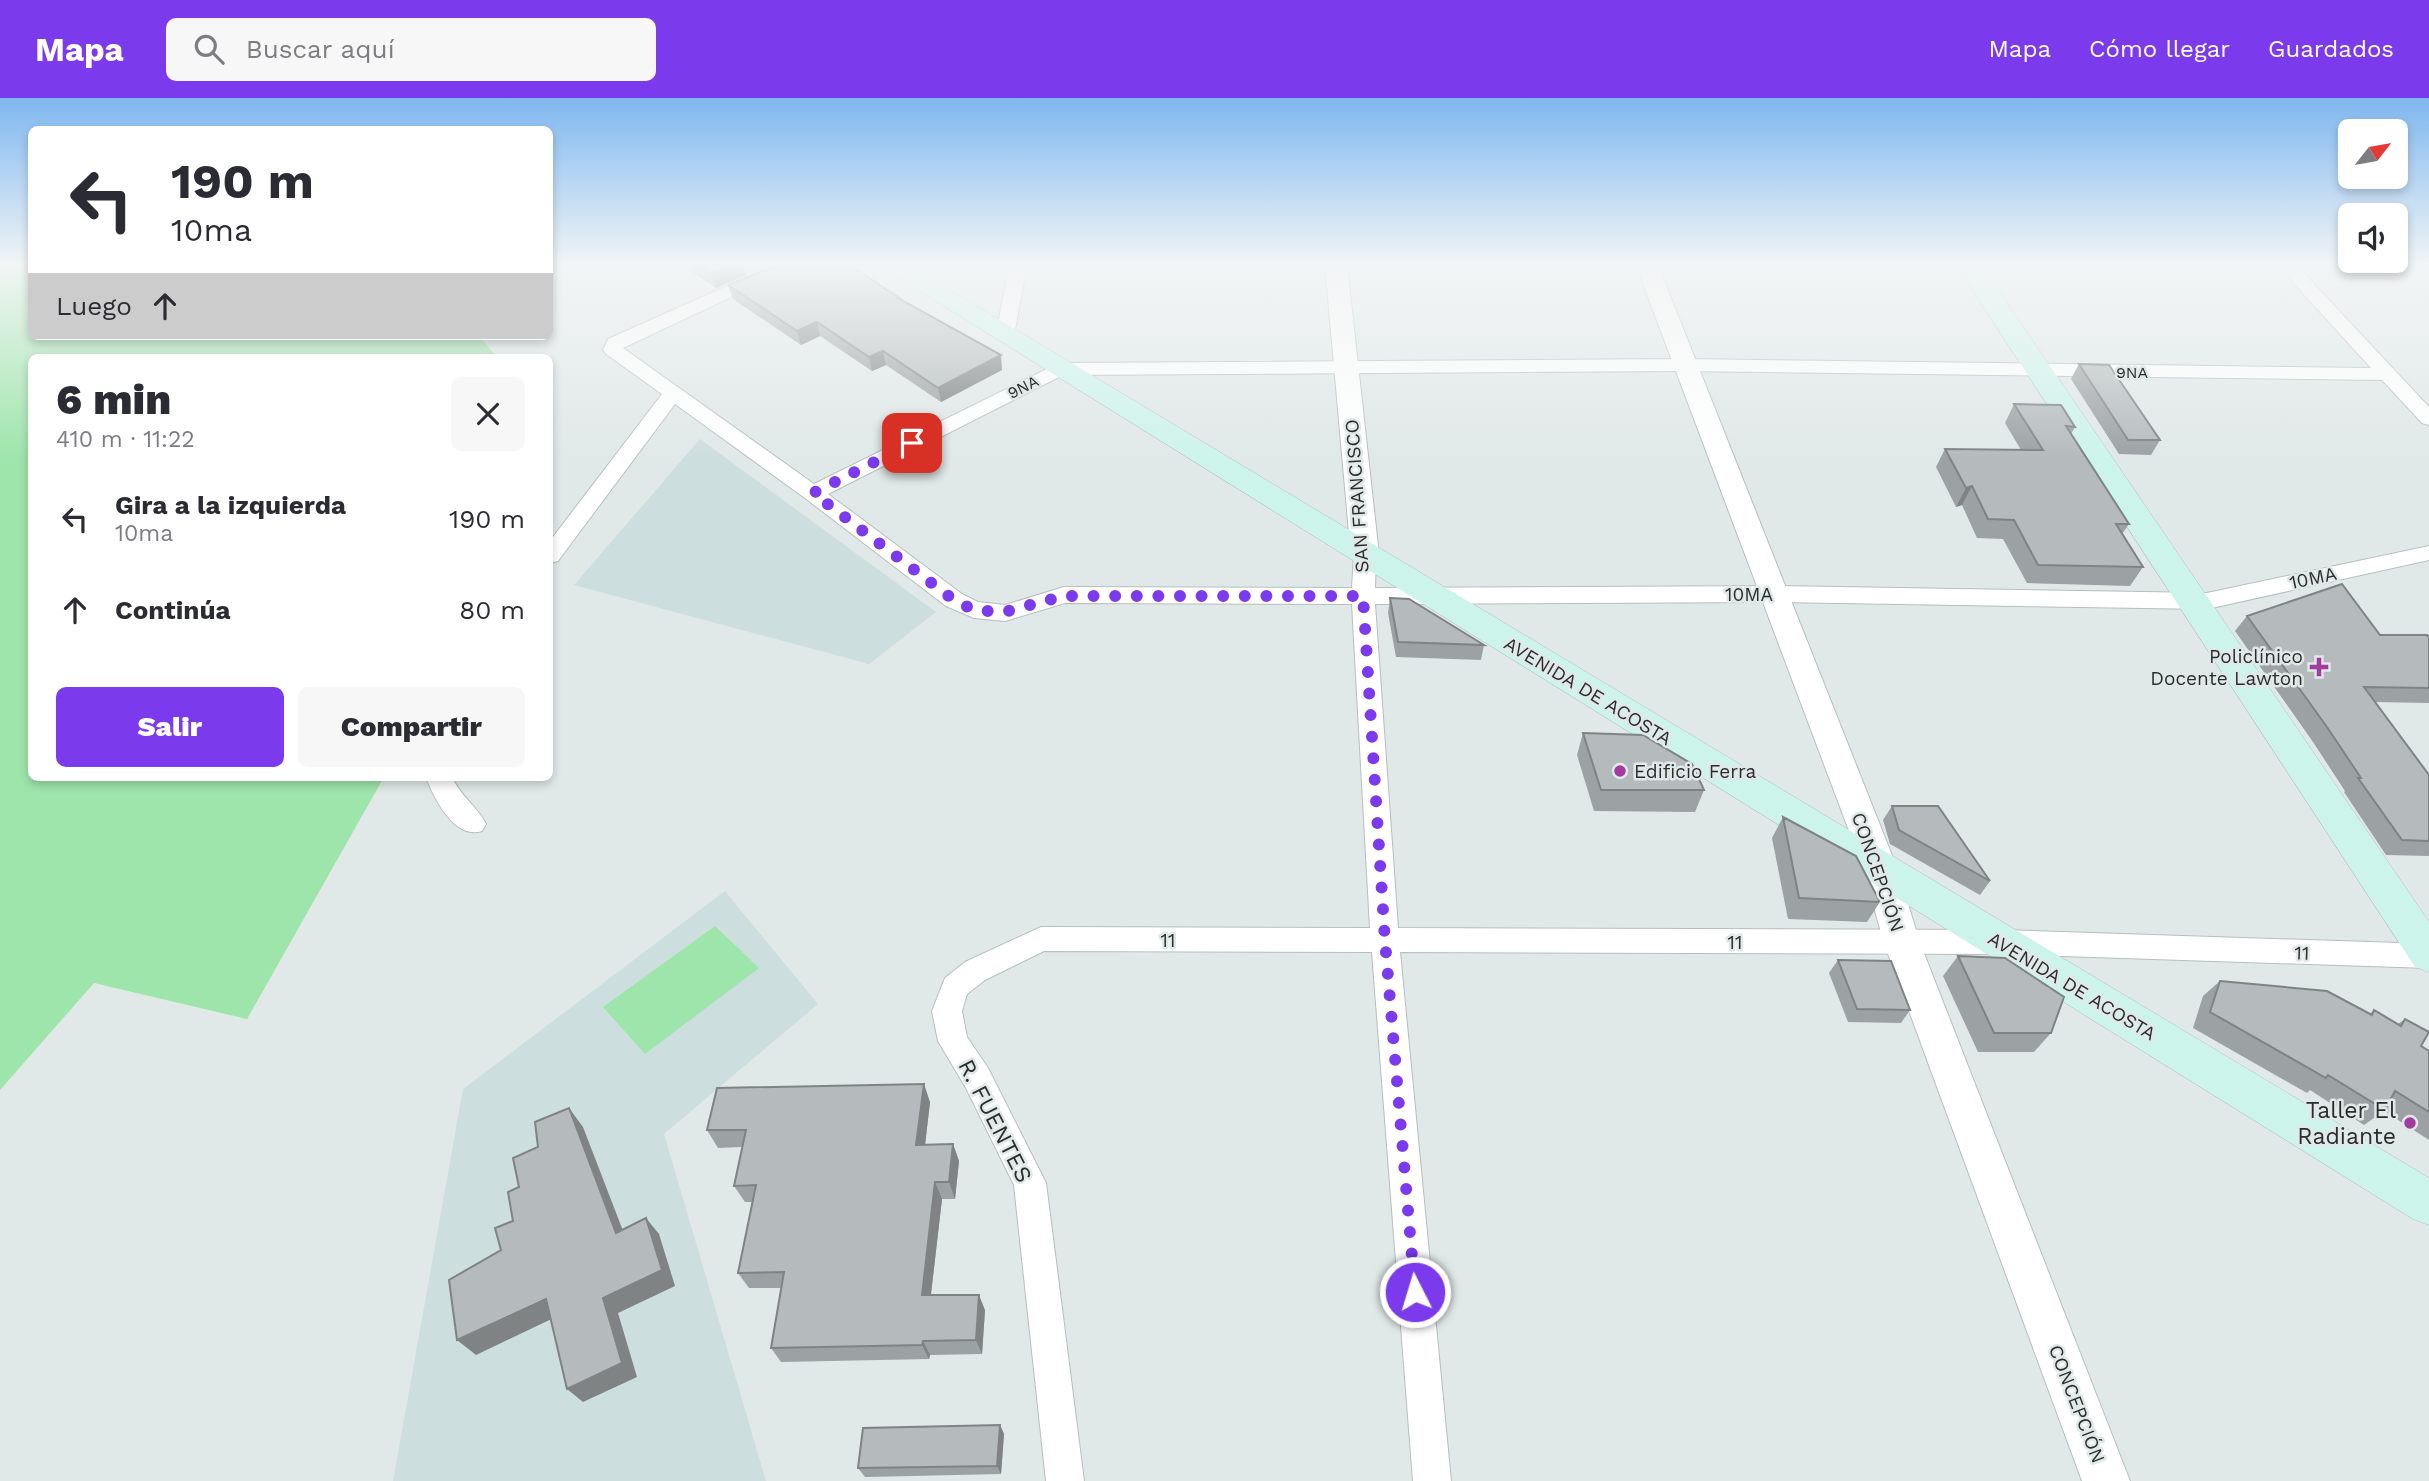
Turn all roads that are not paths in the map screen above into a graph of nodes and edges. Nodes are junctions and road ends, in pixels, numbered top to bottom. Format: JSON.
{"nodes":[{"id":1,"x":643,"y":330,"type":"edge"},
{"id":2,"x":995,"y":330,"type":"edge"},
{"id":3,"x":1005,"y":330,"type":"edge"},
{"id":4,"x":1343,"y":330,"type":"edge"},
{"id":5,"x":1672,"y":330,"type":"edge"},
{"id":6,"x":2010,"y":330,"type":"edge"},
{"id":7,"x":2347,"y":330,"type":"edge"},
{"id":8,"x":1004,"y":335,"type":"junction"},
{"id":9,"x":615,"y":342,"type":"joint"},
{"id":10,"x":1685,"y":365,"type":"junction"},
{"id":11,"x":1347,"y":366,"type":"junction"},
{"id":12,"x":1059,"y":369,"type":"junction"},
{"id":13,"x":2038,"y":372,"type":"junction"},
{"id":14,"x":2389,"y":374,"type":"junction"},
{"id":15,"x":672,"y":395,"type":"junction"},
{"id":16,"x":2429,"y":419,"type":"edge"},
{"id":17,"x":813,"y":493,"type":"junction"},
{"id":18,"x":553,"y":552,"type":"edge"},
{"id":19,"x":2429,"y":553,"type":"edge"},
{"id":20,"x":1365,"y":555,"type":"junction"},
{"id":21,"x":1775,"y":594,"type":"junction"},
{"id":22,"x":1430,"y":595,"type":"junction"},
{"id":23,"x":1064,"y":596,"type":"joint"},
{"id":24,"x":1363,"y":596,"type":"junction"},
{"id":25,"x":2191,"y":601,"type":"junction"},
{"id":26,"x":441,"y":781,"type":"edge"},
{"id":27,"x":472,"y":824,"type":"dead end"},
{"id":28,"x":1880,"y":868,"type":"junction"},
{"id":29,"x":1041,"y":939,"type":"joint"},
{"id":30,"x":1385,"y":941,"type":"junction"},
{"id":31,"x":2000,"y":942,"type":"junction"},
{"id":32,"x":1902,"y":943,"type":"junction"},
{"id":33,"x":2429,"y":956,"type":"edge"},
{"id":34,"x":2429,"y":1203,"type":"edge"},
{"id":35,"x":1065,"y":1481,"type":"edge"},
{"id":36,"x":1432,"y":1481,"type":"edge"},
{"id":37,"x":2106,"y":1481,"type":"edge"}],
"edges":[{"from":1,"to":9,"type":"street"},
{"from":2,"to":8,"type":"main road","name":"AVENIDA DE ACOSTA"},
{"from":3,"to":8,"type":"street"},
{"from":4,"to":11,"type":"street","name":"SAN FRANCISCO"},
{"from":5,"to":10,"type":"street","name":"CONCEPCIÓN"},
{"from":6,"to":13,"type":"main road"},
{"from":7,"to":14,"type":"street"},
{"from":8,"to":12,"type":"main road","name":"AVENIDA DE ACOSTA"},
{"from":9,"to":15,"type":"street"},
{"from":10,"to":11,"type":"street","name":"9NA"},
{"from":10,"to":13,"type":"street","name":"9NA"},
{"from":10,"to":21,"type":"street","name":"CONCEPCIÓN"},
{"from":11,"to":12,"type":"street","name":"9NA"},
{"from":11,"to":20,"type":"street","name":"SAN FRANCISCO"},
{"from":12,"to":17,"type":"street","name":"9NA"},
{"from":12,"to":20,"type":"main road","name":"AVENIDA DE ACOSTA"},
{"from":13,"to":14,"type":"street","name":"9NA"},
{"from":13,"to":25,"type":"main road"},
{"from":14,"to":16,"type":"street"},
{"from":15,"to":17,"type":"street"},
{"from":15,"to":18,"type":"street"},
{"from":17,"to":23,"type":"street"},
{"from":19,"to":25,"type":"street","name":"10MA"},
{"from":20,"to":22,"type":"main road","name":"AVENIDA DE ACOSTA"},
{"from":20,"to":24,"type":"street","name":"SAN FRANCISCO"},
{"from":21,"to":22,"type":"street","name":"10MA"},
{"from":21,"to":25,"type":"street","name":"10MA"},
{"from":21,"to":28,"type":"street","name":"CONCEPCIÓN"},
{"from":22,"to":24,"type":"street","name":"10MA"},
{"from":22,"to":28,"type":"main road","name":"AVENIDA DE ACOSTA"},
{"from":23,"to":24,"type":"street","name":"10MA"},
{"from":24,"to":30,"type":"street","name":"SAN FRANCISCO"},
{"from":25,"to":33,"type":"main road"},
{"from":26,"to":27,"type":"street"},
{"from":28,"to":31,"type":"main road","name":"AVENIDA DE ACOSTA"},
{"from":28,"to":32,"type":"street","name":"CONCEPCIÓN"},
{"from":29,"to":30,"type":"street","name":"11"},
{"from":29,"to":35,"type":"street","name":"R. FUENTES"},
{"from":30,"to":32,"type":"street","name":"11"},
{"from":30,"to":36,"type":"street","name":"SAN FRANCISCO"},
{"from":31,"to":32,"type":"street","name":"11"},
{"from":31,"to":33,"type":"street","name":"11"},
{"from":31,"to":34,"type":"main road","name":"AVENIDA DE ACOSTA"},
{"from":32,"to":37,"type":"street","name":"CONCEPCIÓN"}]}
